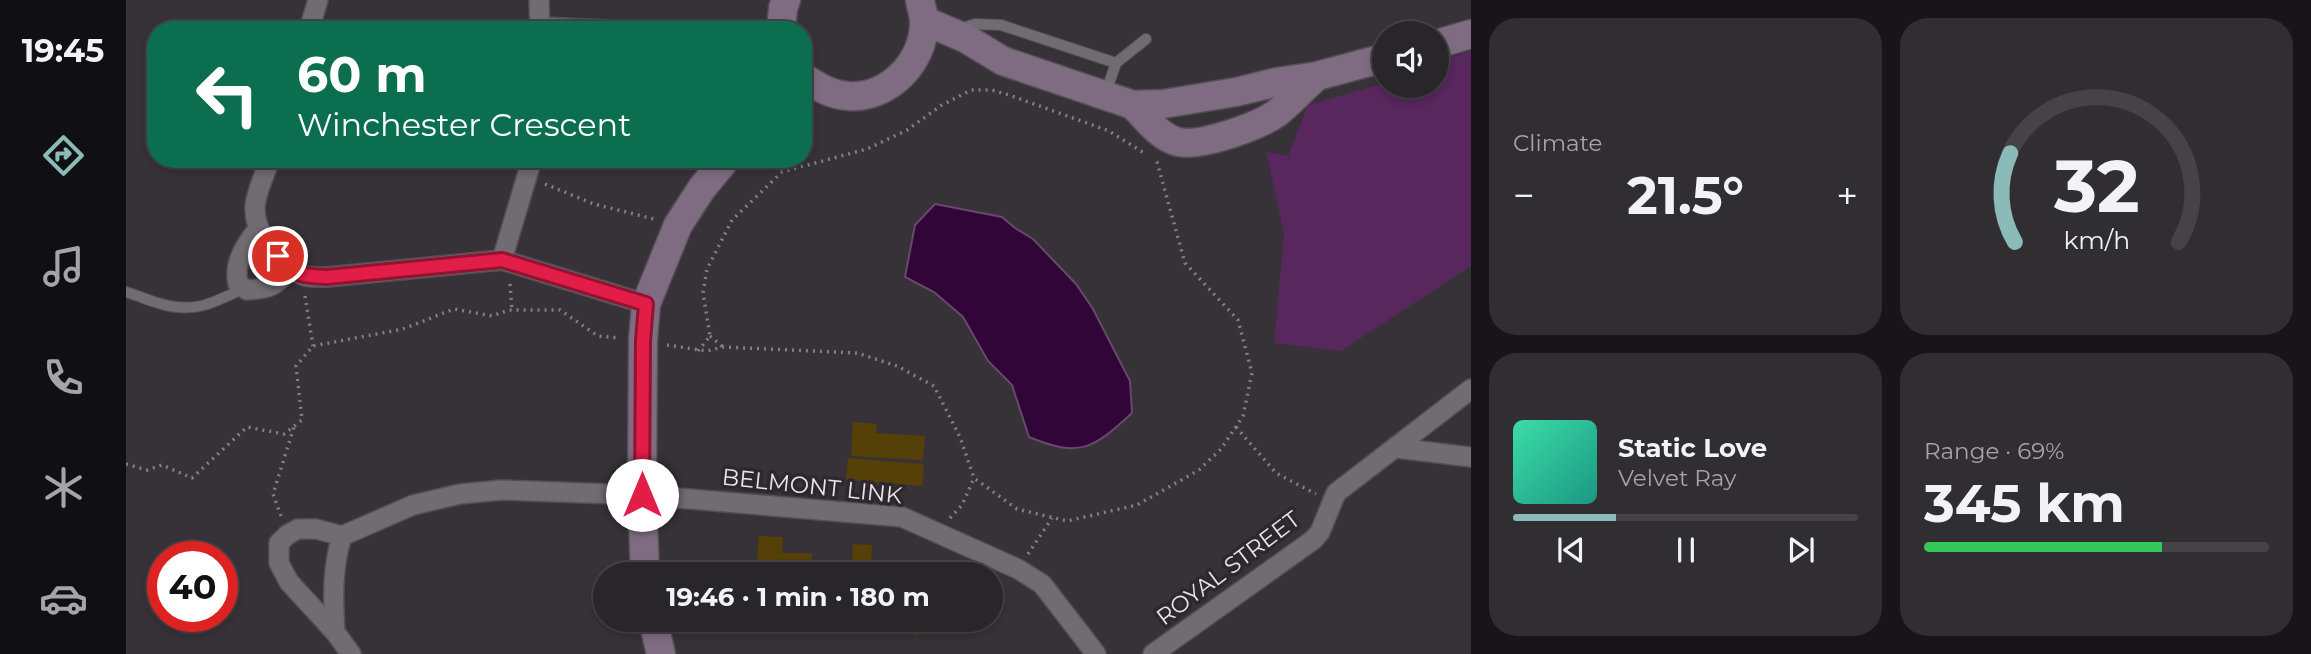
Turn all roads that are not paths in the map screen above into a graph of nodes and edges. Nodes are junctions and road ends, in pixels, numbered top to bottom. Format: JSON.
{"nodes":[{"id":1,"x":318,"y":0,"type":"edge"},
{"id":2,"x":539,"y":0,"type":"edge"},
{"id":3,"x":786,"y":0,"type":"edge"},
{"id":4,"x":931,"y":18,"type":"edge"},
{"id":5,"x":312,"y":21,"type":"edge"},
{"id":6,"x":540,"y":21,"type":"edge"},
{"id":7,"x":782,"y":21,"type":"edge"},
{"id":8,"x":1471,"y":34,"type":"edge"},
{"id":9,"x":1146,"y":39,"type":"dead end"},
{"id":10,"x":1449,"y":40,"type":"edge"},
{"id":11,"x":915,"y":57,"type":"junction"},
{"id":12,"x":1003,"y":61,"type":"junction"},
{"id":13,"x":1372,"y":61,"type":"edge"},
{"id":14,"x":1115,"y":63,"type":"junction"},
{"id":15,"x":1317,"y":76,"type":"junction"},
{"id":16,"x":812,"y":83,"type":"edge"},
{"id":17,"x":1105,"y":95,"type":"junction"},
{"id":18,"x":1133,"y":105,"type":"junction"},
{"id":19,"x":267,"y":168,"type":"edge"},
{"id":20,"x":530,"y":168,"type":"edge"},
{"id":21,"x":718,"y":168,"type":"edge"},
{"id":22,"x":259,"y":228,"type":"junction"},
{"id":23,"x":506,"y":261,"type":"junction"},
{"id":24,"x":296,"y":272,"type":"junction"},
{"id":25,"x":242,"y":289,"type":"junction"},
{"id":26,"x":126,"y":292,"type":"edge"},
{"id":27,"x":646,"y":304,"type":"junction"},
{"id":28,"x":1471,"y":389,"type":"edge"},
{"id":29,"x":1389,"y":452,"type":"junction"},
{"id":30,"x":1471,"y":457,"type":"edge"},
{"id":31,"x":642,"y":495,"type":"junction"},
{"id":32,"x":342,"y":536,"type":"junction"},
{"id":33,"x":645,"y":562,"type":"edge"},
{"id":34,"x":335,"y":632,"type":"junction"},
{"id":35,"x":656,"y":632,"type":"edge"},
{"id":36,"x":351,"y":654,"type":"edge"},
{"id":37,"x":662,"y":654,"type":"edge"},
{"id":38,"x":1096,"y":654,"type":"edge"},
{"id":39,"x":1153,"y":654,"type":"edge"}],
"edges":[{"from":1,"to":5,"type":"street"},
{"from":2,"to":6,"type":"street"},
{"from":3,"to":7,"type":"street"},
{"from":4,"to":11,"type":"street"},
{"from":4,"to":12,"type":"street"},
{"from":4,"to":14,"type":"lane"},
{"from":8,"to":10,"type":"street"},
{"from":9,"to":14,"type":"lane"},
{"from":11,"to":12,"type":"street"},
{"from":11,"to":16,"type":"street"},
{"from":12,"to":17,"type":"street"},
{"from":13,"to":15,"type":"street"},
{"from":14,"to":17,"type":"lane"},
{"from":15,"to":18,"type":"street"},
{"from":15,"to":18,"type":"street"},
{"from":17,"to":18,"type":"street"},
{"from":19,"to":22,"type":"street"},
{"from":20,"to":23,"type":"street"},
{"from":21,"to":27,"type":"street"},
{"from":22,"to":24,"type":"street"},
{"from":22,"to":25,"type":"street"},
{"from":23,"to":24,"type":"street"},
{"from":23,"to":27,"type":"street"},
{"from":24,"to":25,"type":"street"},
{"from":25,"to":26,"type":"lane"},
{"from":27,"to":31,"type":"street"},
{"from":28,"to":29,"type":"street","name":"ROYAL STREET"},
{"from":29,"to":30,"type":"street"},
{"from":29,"to":39,"type":"street","name":"ROYAL STREET"},
{"from":31,"to":32,"type":"street","name":"BELMONT LINK"},
{"from":31,"to":33,"type":"street"},
{"from":31,"to":38,"type":"street","name":"BELMONT LINK"},
{"from":32,"to":34,"type":"street"},
{"from":32,"to":34,"type":"street"},
{"from":34,"to":36,"type":"street"},
{"from":35,"to":37,"type":"street"}]}
